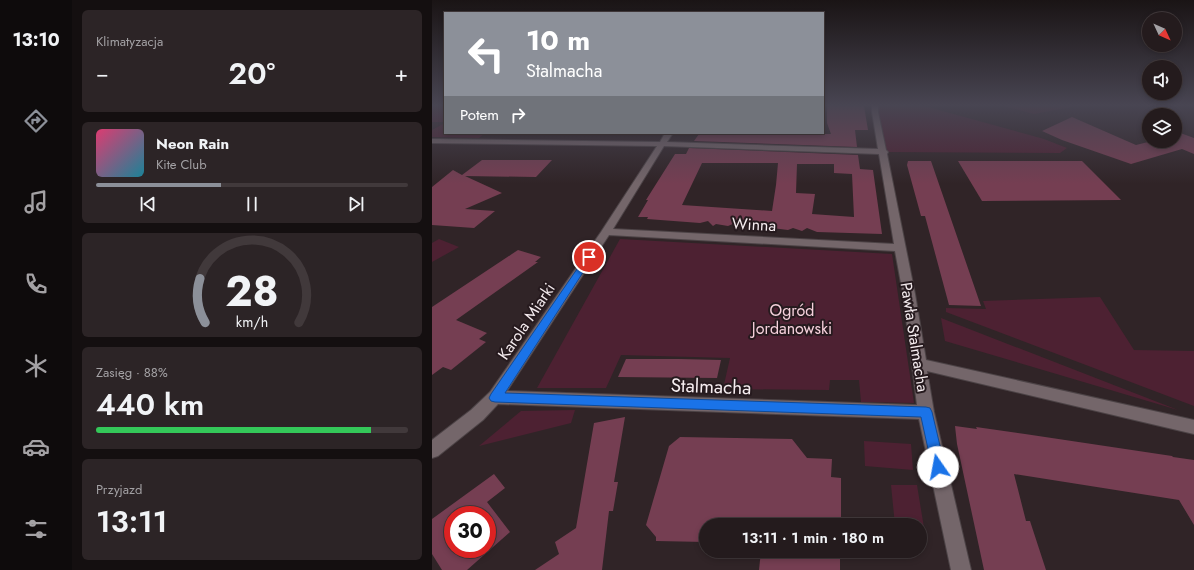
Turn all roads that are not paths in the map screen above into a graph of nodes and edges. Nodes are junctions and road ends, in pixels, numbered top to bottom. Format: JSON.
{"nodes":[{"id":1,"x":880,"y":131,"type":"edge"},
{"id":2,"x":668,"y":134,"type":"edge"},
{"id":3,"x":432,"y":141,"type":"edge"},
{"id":4,"x":661,"y":144,"type":"junction"},
{"id":5,"x":884,"y":152,"type":"junction"},
{"id":6,"x":606,"y":232,"type":"junction"},
{"id":7,"x":900,"y":248,"type":"junction"},
{"id":8,"x":920,"y":364,"type":"junction"},
{"id":9,"x":495,"y":398,"type":"junction"},
{"id":10,"x":926,"y":412,"type":"junction"},
{"id":11,"x":1194,"y":427,"type":"edge"},
{"id":12,"x":432,"y":450,"type":"edge"},
{"id":13,"x":961,"y":570,"type":"edge"}],
"edges":[{"from":1,"to":5,"type":"street","name":"Pawła Stalmacha"},
{"from":2,"to":4,"type":"street","name":"Karola Miarki"},
{"from":3,"to":4,"type":"street"},
{"from":4,"to":5,"type":"street"},
{"from":4,"to":6,"type":"street","name":"Karola Miarki"},
{"from":5,"to":7,"type":"street","name":"Pawła Stalmacha"},
{"from":6,"to":7,"type":"street","name":"Winna"},
{"from":6,"to":9,"type":"street","name":"Karola Miarki"},
{"from":7,"to":8,"type":"street","name":"Pawła Stalmacha"},
{"from":8,"to":10,"type":"street","name":"Pawła Stalmacha"},
{"from":8,"to":11,"type":"street"},
{"from":9,"to":10,"type":"street","name":"Stalmacha"},
{"from":9,"to":12,"type":"street","name":"Karola Miarki"},
{"from":10,"to":13,"type":"street","name":"Pawła Stalmacha"}]}
